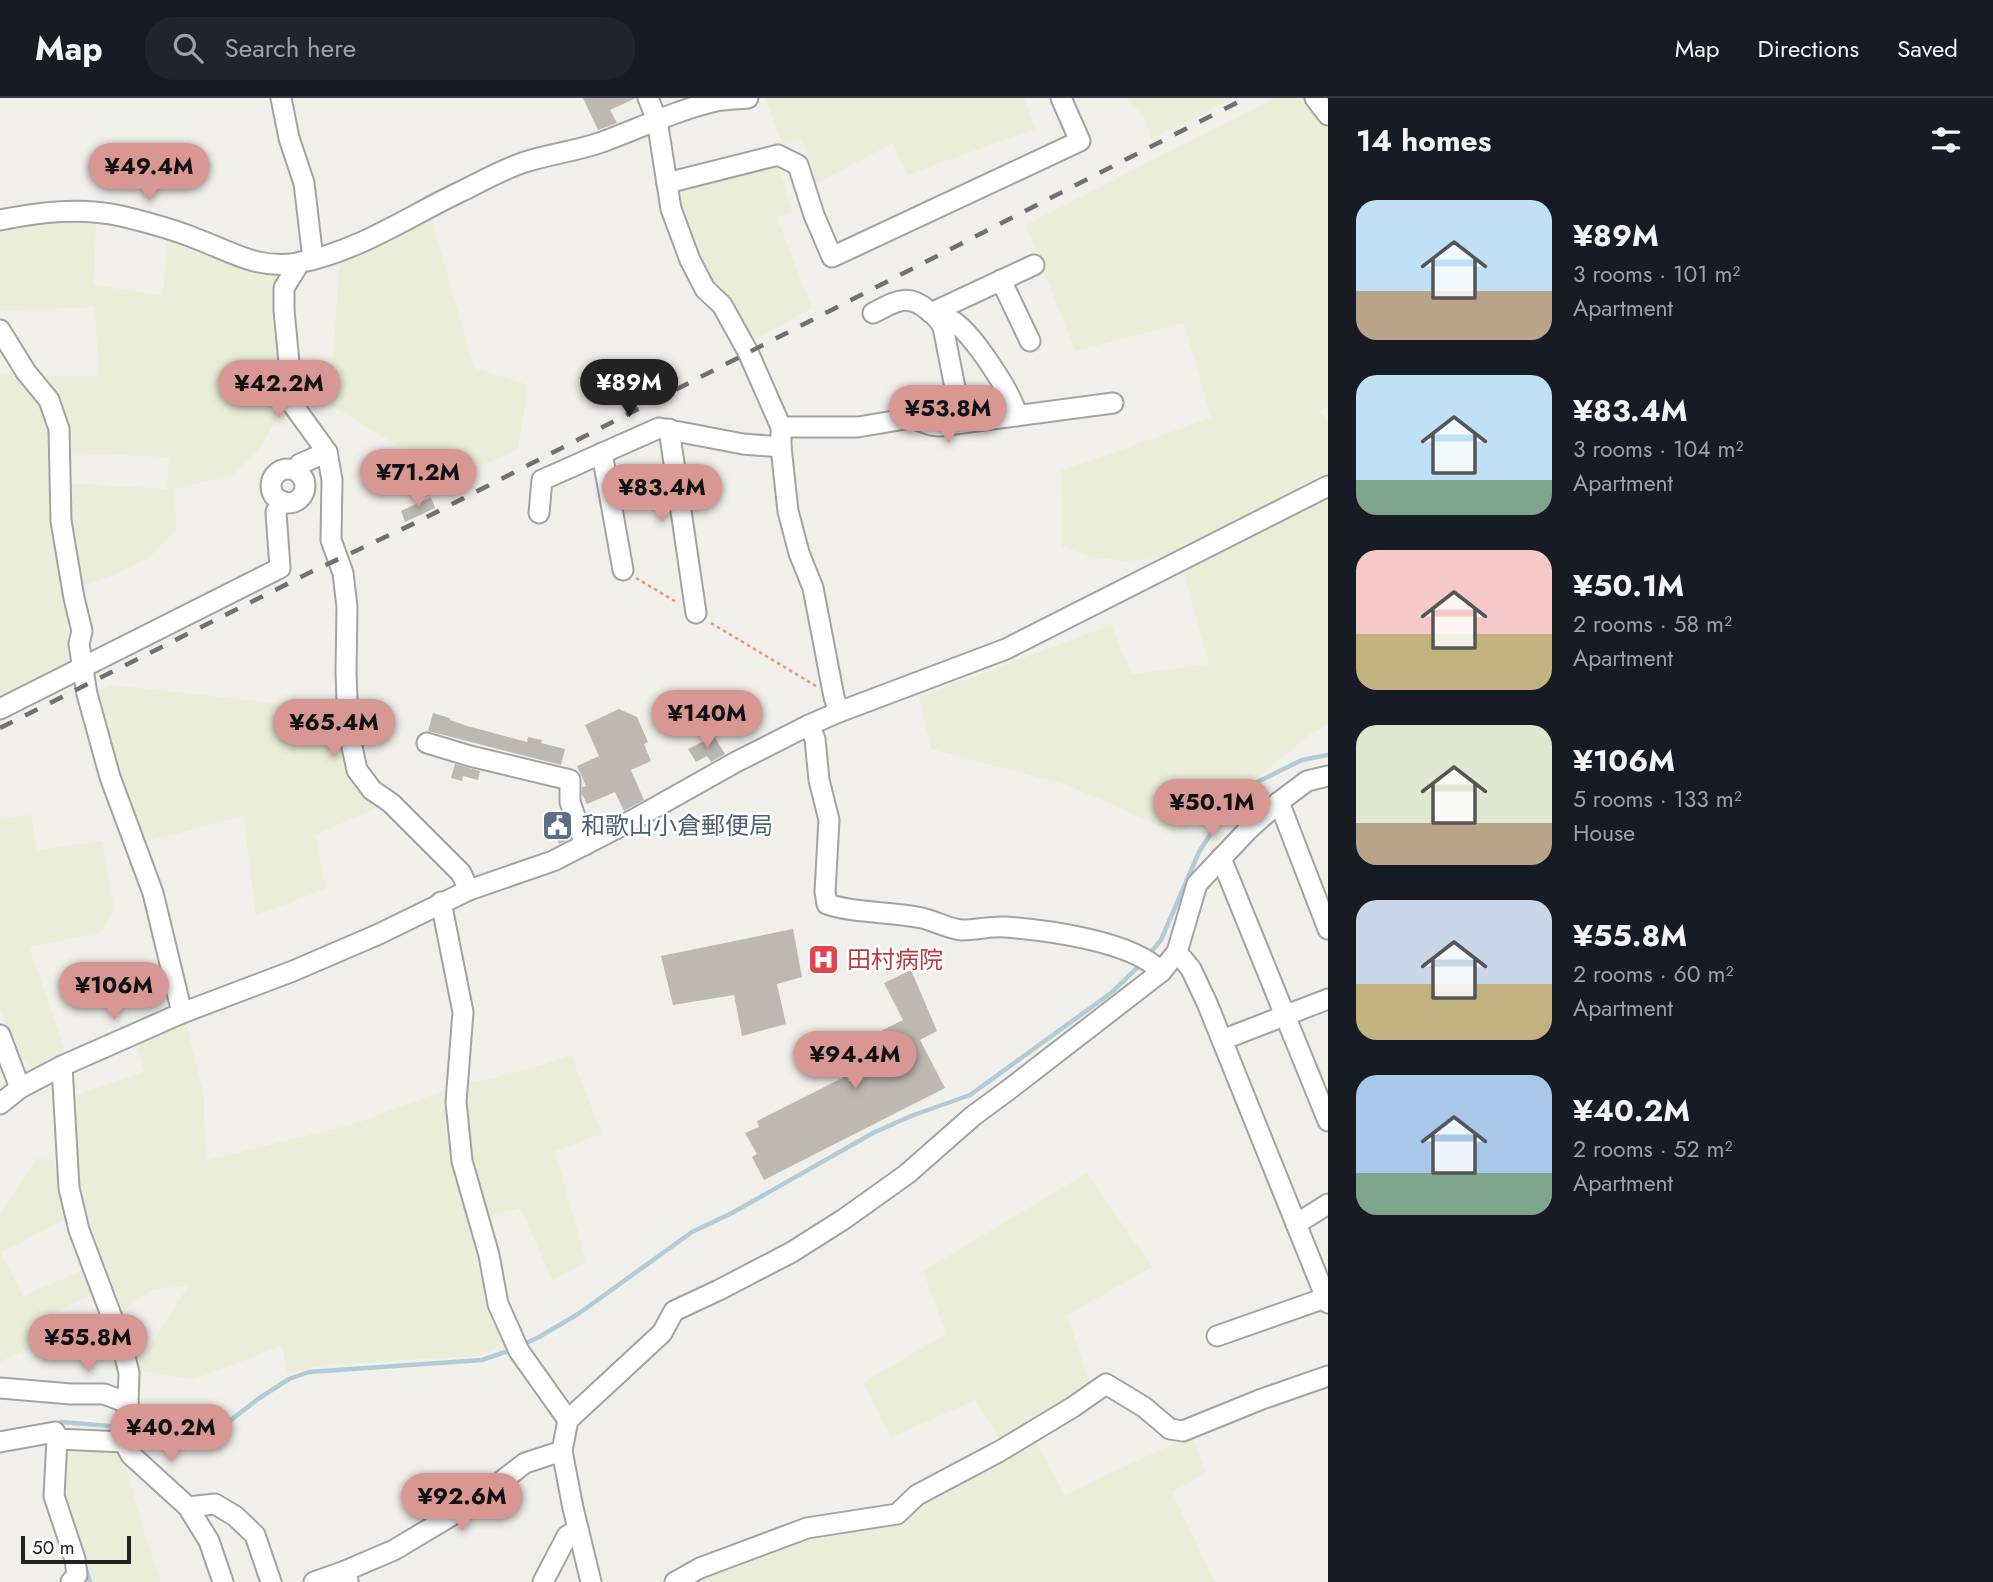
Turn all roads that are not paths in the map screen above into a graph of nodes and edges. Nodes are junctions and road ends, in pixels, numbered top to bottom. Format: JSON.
{"nodes":[{"id":1,"x":281,"y":98,"type":"edge"},
{"id":2,"x":648,"y":98,"type":"edge"},
{"id":3,"x":748,"y":98,"type":"edge"},
{"id":4,"x":1061,"y":98,"type":"edge"},
{"id":5,"x":1315,"y":98,"type":"edge"},
{"id":6,"x":1328,"y":115,"type":"edge"},
{"id":7,"x":657,"y":120,"type":"junction"},
{"id":8,"x":667,"y":183,"type":"junction"},
{"id":9,"x":0,"y":219,"type":"edge"},
{"id":10,"x":307,"y":261,"type":"junction"},
{"id":11,"x":1034,"y":265,"type":"dead end"},
{"id":12,"x":1002,"y":280,"type":"junction"},
{"id":13,"x":873,"y":313,"type":"dead end"},
{"id":14,"x":935,"y":316,"type":"junction"},
{"id":15,"x":0,"y":330,"type":"edge"},
{"id":16,"x":1030,"y":341,"type":"dead end"},
{"id":17,"x":1113,"y":403,"type":"dead end"},
{"id":18,"x":1017,"y":416,"type":"junction"},
{"id":19,"x":962,"y":423,"type":"junction"},
{"id":20,"x":781,"y":427,"type":"junction"},
{"id":21,"x":669,"y":429,"type":"junction"},
{"id":22,"x":781,"y":447,"type":"junction"},
{"id":23,"x":327,"y":452,"type":"junction"},
{"id":24,"x":603,"y":453,"type":"junction"},
{"id":25,"x":1328,"y":486,"type":"edge"},
{"id":26,"x":539,"y":513,"type":"dead end"},
{"id":27,"x":623,"y":570,"type":"road end"},
{"id":28,"x":696,"y":614,"type":"road end"},
{"id":29,"x":83,"y":667,"type":"junction"},
{"id":30,"x":836,"y":704,"type":"junction"},
{"id":31,"x":0,"y":709,"type":"edge"},
{"id":32,"x":808,"y":725,"type":"junction"},
{"id":33,"x":427,"y":743,"type":"dead end"},
{"id":34,"x":1328,"y":776,"type":"edge"},
{"id":35,"x":1279,"y":802,"type":"junction"},
{"id":36,"x":585,"y":845,"type":"junction"},
{"id":37,"x":1221,"y":858,"type":"junction"},
{"id":38,"x":469,"y":890,"type":"junction"},
{"id":39,"x":441,"y":902,"type":"junction"},
{"id":40,"x":1328,"y":929,"type":"edge"},
{"id":41,"x":1177,"y":951,"type":"junction"},
{"id":42,"x":1158,"y":969,"type":"junction"},
{"id":43,"x":1328,"y":999,"type":"edge"},
{"id":44,"x":182,"y":1013,"type":"junction"},
{"id":45,"x":1285,"y":1015,"type":"junction"},
{"id":46,"x":0,"y":1035,"type":"edge"},
{"id":47,"x":1222,"y":1040,"type":"junction"},
{"id":48,"x":62,"y":1066,"type":"junction"},
{"id":49,"x":20,"y":1088,"type":"junction"},
{"id":50,"x":0,"y":1104,"type":"edge"},
{"id":51,"x":1328,"y":1121,"type":"edge"},
{"id":52,"x":1328,"y":1204,"type":"edge"},
{"id":53,"x":1296,"y":1224,"type":"junction"},
{"id":54,"x":1327,"y":1299,"type":"edge"},
{"id":55,"x":1217,"y":1336,"type":"dead end"},
{"id":56,"x":1328,"y":1376,"type":"edge"},
{"id":57,"x":0,"y":1388,"type":"edge"},
{"id":58,"x":128,"y":1407,"type":"junction"},
{"id":59,"x":568,"y":1420,"type":"junction"},
{"id":60,"x":56,"y":1436,"type":"junction"},
{"id":61,"x":124,"y":1439,"type":"junction"},
{"id":62,"x":0,"y":1442,"type":"edge"},
{"id":63,"x":562,"y":1451,"type":"junction"},
{"id":64,"x":188,"y":1507,"type":"junction"},
{"id":65,"x":578,"y":1529,"type":"junction"},
{"id":66,"x":347,"y":1576,"type":"edge"},
{"id":67,"x":71,"y":1582,"type":"edge"},
{"id":68,"x":223,"y":1582,"type":"edge"},
{"id":69,"x":271,"y":1582,"type":"edge"},
{"id":70,"x":314,"y":1582,"type":"edge"},
{"id":71,"x":543,"y":1582,"type":"edge"},
{"id":72,"x":591,"y":1582,"type":"edge"},
{"id":73,"x":675,"y":1582,"type":"edge"}],
"edges":[{"from":1,"to":10,"type":"street"},
{"from":2,"to":7,"type":"street"},
{"from":3,"to":7,"type":"street"},
{"from":4,"to":8,"type":"street"},
{"from":5,"to":6,"type":"street"},
{"from":7,"to":8,"type":"street"},
{"from":7,"to":10,"type":"street"},
{"from":8,"to":20,"type":"street"},
{"from":9,"to":10,"type":"street"},
{"from":10,"to":23,"type":"street"},
{"from":11,"to":12,"type":"street"},
{"from":12,"to":14,"type":"street"},
{"from":12,"to":16,"type":"street"},
{"from":13,"to":14,"type":"street"},
{"from":14,"to":18,"type":"street"},
{"from":14,"to":19,"type":"street"},
{"from":15,"to":29,"type":"street"},
{"from":17,"to":18,"type":"street"},
{"from":18,"to":19,"type":"street"},
{"from":19,"to":20,"type":"street"},
{"from":20,"to":22,"type":"street"},
{"from":21,"to":22,"type":"street"},
{"from":21,"to":24,"type":"street"},
{"from":21,"to":28,"type":"street"},
{"from":22,"to":30,"type":"street"},
{"from":23,"to":29,"type":"street"},
{"from":23,"to":38,"type":"street"},
{"from":24,"to":26,"type":"street"},
{"from":24,"to":27,"type":"street"},
{"from":25,"to":30,"type":"street"},
{"from":29,"to":31,"type":"street"},
{"from":29,"to":44,"type":"street"},
{"from":30,"to":32,"type":"street"},
{"from":32,"to":36,"type":"street"},
{"from":32,"to":42,"type":"street"},
{"from":33,"to":36,"type":"street"},
{"from":34,"to":35,"type":"street"},
{"from":35,"to":37,"type":"street"},
{"from":35,"to":40,"type":"street"},
{"from":36,"to":38,"type":"street"},
{"from":37,"to":41,"type":"street"},
{"from":37,"to":45,"type":"street"},
{"from":38,"to":39,"type":"street"},
{"from":39,"to":44,"type":"street"},
{"from":39,"to":59,"type":"street"},
{"from":41,"to":42,"type":"street"},
{"from":41,"to":47,"type":"street"},
{"from":42,"to":59,"type":"street"},
{"from":43,"to":45,"type":"street"},
{"from":44,"to":48,"type":"street"},
{"from":45,"to":47,"type":"street"},
{"from":45,"to":51,"type":"street"},
{"from":46,"to":49,"type":"street"},
{"from":47,"to":53,"type":"street"},
{"from":48,"to":49,"type":"street"},
{"from":48,"to":58,"type":"street"},
{"from":49,"to":50,"type":"street"},
{"from":52,"to":53,"type":"street"},
{"from":53,"to":54,"type":"street"},
{"from":54,"to":55,"type":"street"},
{"from":56,"to":73,"type":"street"},
{"from":57,"to":58,"type":"street"},
{"from":58,"to":61,"type":"street"},
{"from":59,"to":63,"type":"street"},
{"from":60,"to":61,"type":"street"},
{"from":60,"to":62,"type":"street"},
{"from":60,"to":67,"type":"street"},
{"from":61,"to":64,"type":"street"},
{"from":63,"to":65,"type":"street"},
{"from":63,"to":66,"type":"street"},
{"from":64,"to":68,"type":"street"},
{"from":64,"to":69,"type":"street"},
{"from":65,"to":71,"type":"street"},
{"from":65,"to":72,"type":"street"},
{"from":66,"to":70,"type":"street"}]}
